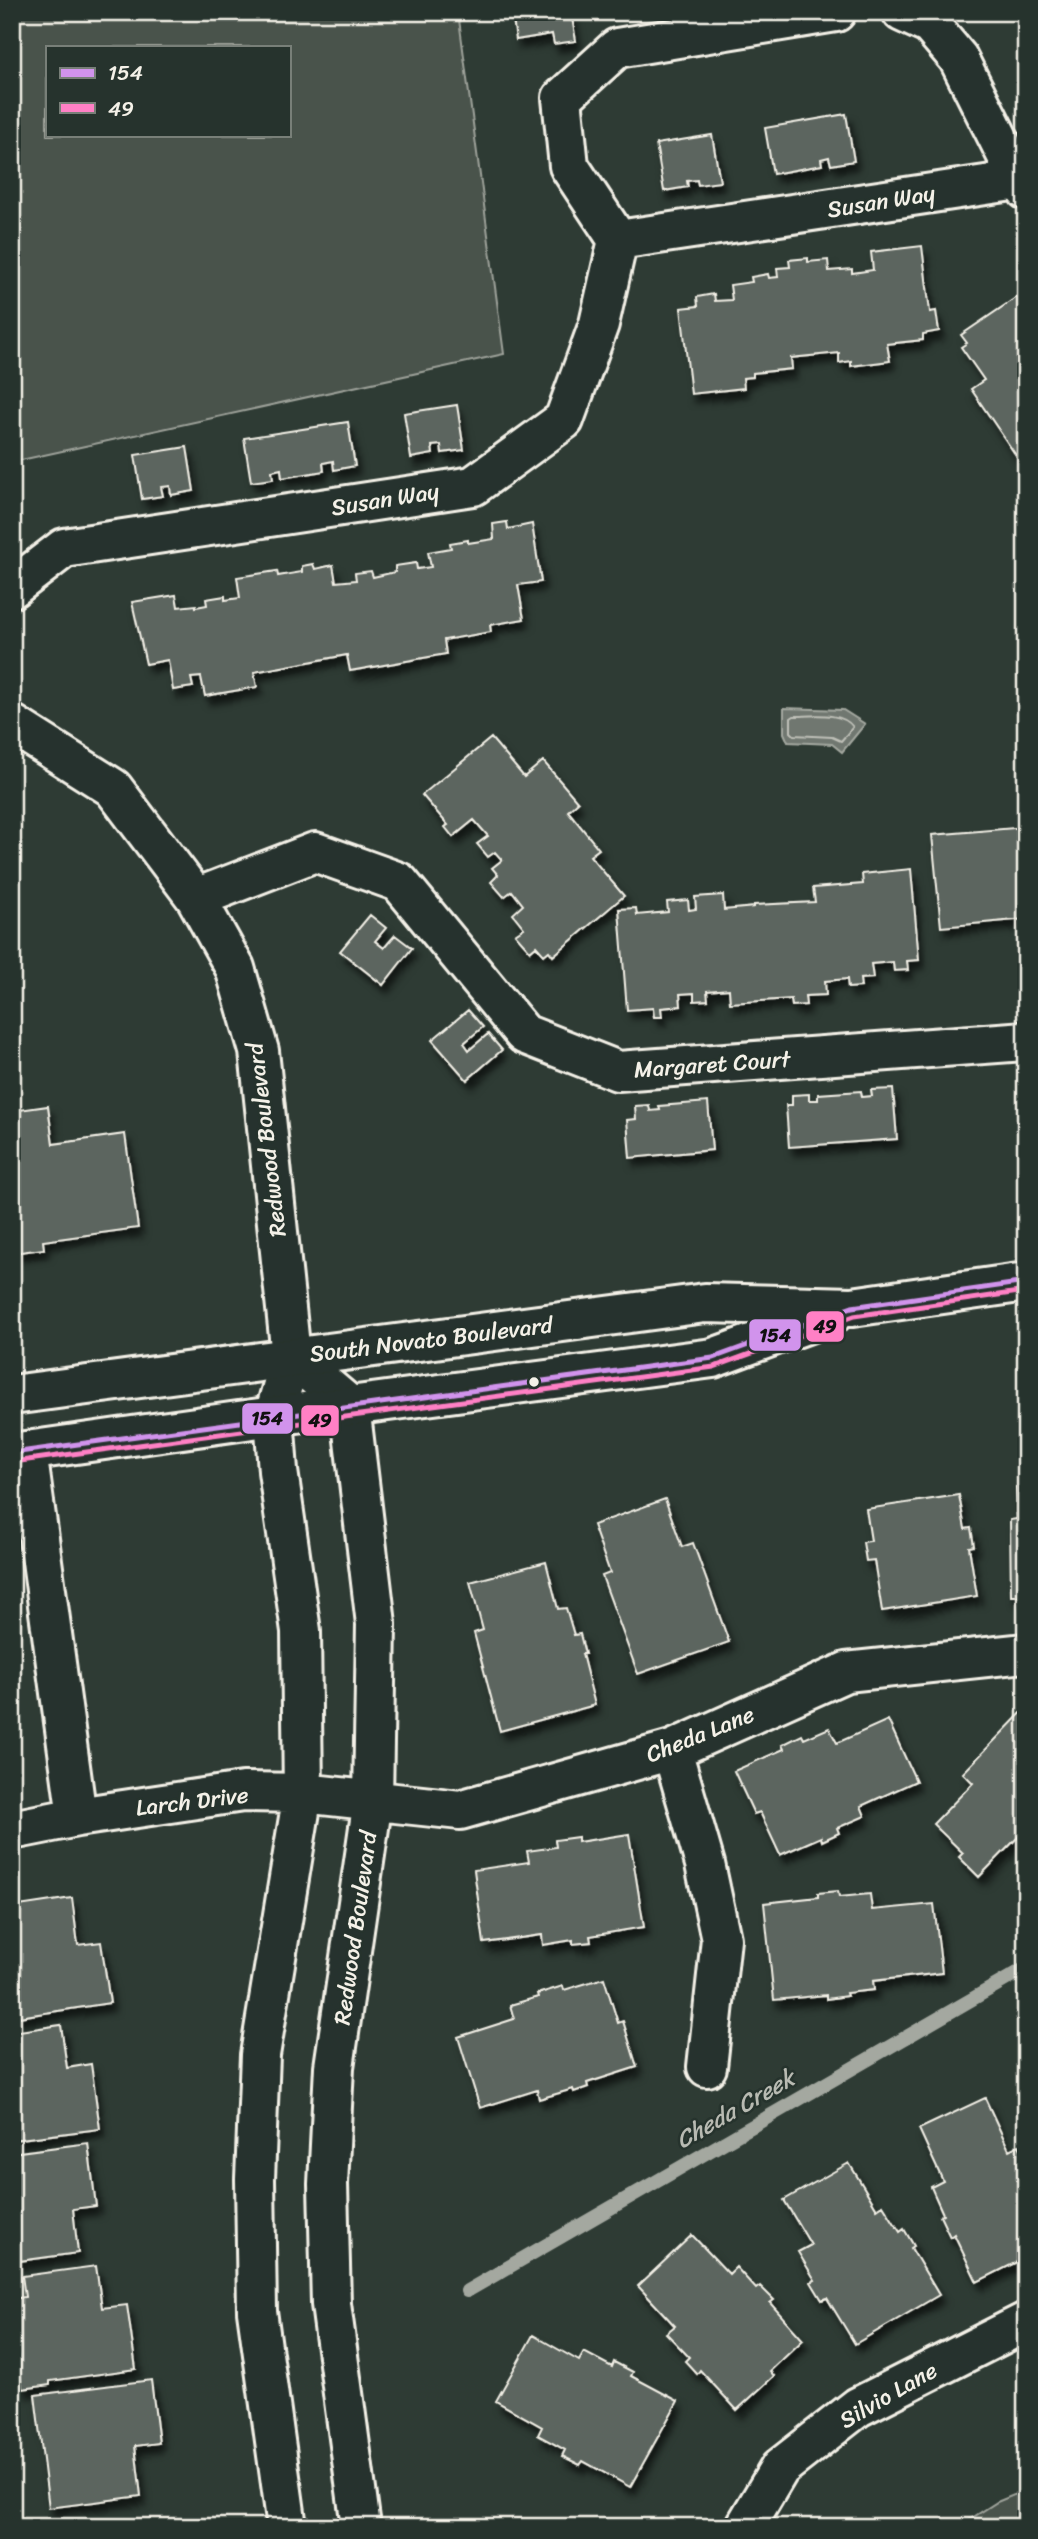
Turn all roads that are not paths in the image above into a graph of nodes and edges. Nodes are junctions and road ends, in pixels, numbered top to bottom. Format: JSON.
{"nodes":[{"id":1,"x":836,"y":12,"type":"edge"},
{"id":2,"x":902,"y":12,"type":"edge"},
{"id":3,"x":1022,"y":185,"type":"edge"},
{"id":4,"x":618,"y":240,"type":"junction"},
{"id":5,"x":12,"y":588,"type":"edge"},
{"id":6,"x":12,"y":724,"type":"edge"},
{"id":7,"x":196,"y":898,"type":"junction"},
{"id":8,"x":1026,"y":1041,"type":"edge"},
{"id":9,"x":1026,"y":1282,"type":"edge"},
{"id":10,"x":852,"y":1307,"type":"junction"},
{"id":11,"x":291,"y":1356,"type":"junction"},
{"id":12,"x":12,"y":1395,"type":"edge"},
{"id":13,"x":350,"y":1406,"type":"junction"},
{"id":14,"x":274,"y":1416,"type":"junction"},
{"id":15,"x":20,"y":1452,"type":"edge"},
{"id":16,"x":1026,"y":1653,"type":"edge"},
{"id":17,"x":672,"y":1750,"type":"junction"},
{"id":18,"x":303,"y":1793,"type":"junction"},
{"id":19,"x":373,"y":1800,"type":"junction"},
{"id":20,"x":77,"y":1817,"type":"junction"},
{"id":21,"x":12,"y":1830,"type":"edge"},
{"id":22,"x":707,"y":2067,"type":"dead end"},
{"id":23,"x":1026,"y":2322,"type":"edge"},
{"id":24,"x":287,"y":2527,"type":"edge"},
{"id":25,"x":361,"y":2527,"type":"edge"},
{"id":26,"x":745,"y":2527,"type":"edge"}],
"edges":[{"from":1,"to":4,"type":"street"},
{"from":2,"to":3,"type":"street","name":"Susan Way"},
{"from":3,"to":4,"type":"street","name":"Susan Way"},
{"from":4,"to":5,"type":"street","name":"Susan Way"},
{"from":6,"to":7,"type":"street","name":"Redwood Boulevard"},
{"from":7,"to":8,"type":"street","name":"Margaret Court"},
{"from":7,"to":11,"type":"street","name":"Redwood Boulevard"},
{"from":9,"to":10,"type":"street","name":"South Novato Boulevard"},
{"from":10,"to":11,"type":"street","name":"South Novato Boulevard"},
{"from":10,"to":13,"type":"street","name":"South Novato Boulevard"},
{"from":11,"to":12,"type":"street","name":"South Novato Boulevard"},
{"from":11,"to":13,"type":"street"},
{"from":11,"to":14,"type":"street","name":"Redwood Boulevard"},
{"from":13,"to":14,"type":"street","name":"South Novato Boulevard"},
{"from":13,"to":19,"type":"street","name":"Redwood Boulevard"},
{"from":14,"to":15,"type":"street","name":"South Novato Boulevard"},
{"from":14,"to":18,"type":"street","name":"Redwood Boulevard"},
{"from":15,"to":20,"type":"street"},
{"from":16,"to":17,"type":"street","name":"Cheda Lane"},
{"from":17,"to":19,"type":"street","name":"Cheda Lane"},
{"from":17,"to":22,"type":"street"},
{"from":18,"to":19,"type":"street","name":"Larch Drive"},
{"from":18,"to":20,"type":"street","name":"Larch Drive"},
{"from":18,"to":24,"type":"street","name":"Redwood Boulevard"},
{"from":19,"to":25,"type":"street","name":"Redwood Boulevard"},
{"from":20,"to":21,"type":"street","name":"Larch Drive"},
{"from":23,"to":26,"type":"street","name":"Silvio Lane"}]}
